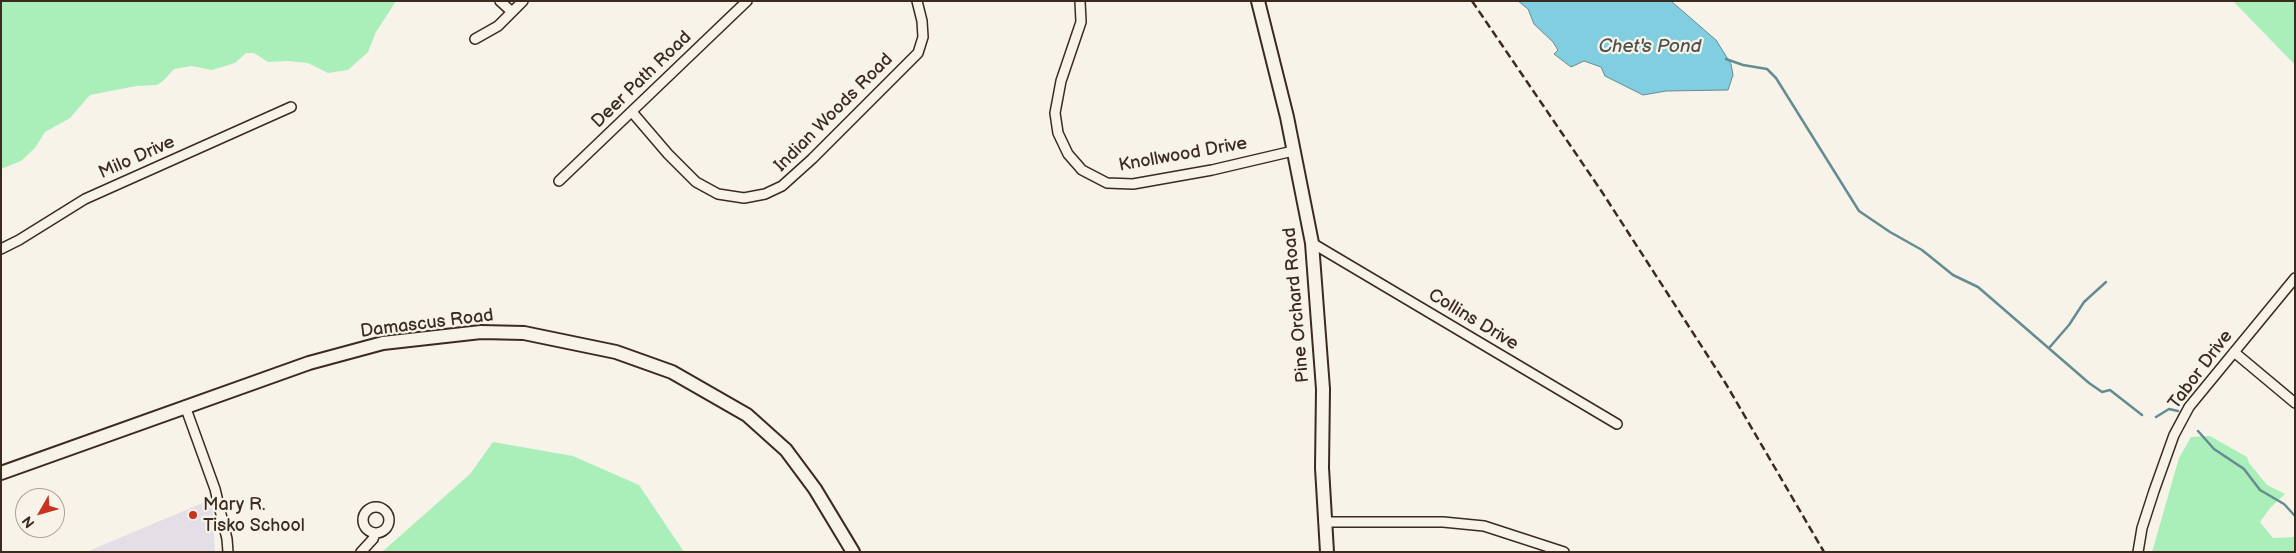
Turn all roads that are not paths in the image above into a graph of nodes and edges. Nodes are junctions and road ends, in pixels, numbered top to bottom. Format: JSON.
{"nodes":[{"id":1,"x":500,"y":1,"type":"edge"},
{"id":2,"x":523,"y":1,"type":"edge"},
{"id":3,"x":747,"y":1,"type":"edge"},
{"id":4,"x":917,"y":1,"type":"edge"},
{"id":5,"x":1080,"y":1,"type":"edge"},
{"id":6,"x":1258,"y":1,"type":"edge"},
{"id":7,"x":512,"y":12,"type":"junction"},
{"id":8,"x":475,"y":39,"type":"dead end"},
{"id":9,"x":291,"y":107,"type":"dead end"},
{"id":10,"x":632,"y":112,"type":"junction"},
{"id":11,"x":1292,"y":151,"type":"junction"},
{"id":12,"x":559,"y":181,"type":"dead end"},
{"id":13,"x":1312,"y":243,"type":"junction"},
{"id":14,"x":1,"y":249,"type":"edge"},
{"id":15,"x":2295,"y":278,"type":"edge"},
{"id":16,"x":2234,"y":352,"type":"junction"},
{"id":17,"x":2295,"y":403,"type":"edge"},
{"id":18,"x":185,"y":406,"type":"junction"},
{"id":19,"x":1617,"y":424,"type":"dead end"},
{"id":20,"x":1,"y":473,"type":"edge"},
{"id":21,"x":1324,"y":522,"type":"junction"},
{"id":22,"x":375,"y":533,"type":"dead end"},
{"id":23,"x":228,"y":552,"type":"edge"},
{"id":24,"x":361,"y":552,"type":"edge"},
{"id":25,"x":853,"y":552,"type":"edge"},
{"id":26,"x":1327,"y":552,"type":"edge"},
{"id":27,"x":1564,"y":552,"type":"edge"},
{"id":28,"x":2138,"y":552,"type":"edge"}],
"edges":[{"from":1,"to":7,"type":"street"},
{"from":2,"to":7,"type":"street"},
{"from":3,"to":10,"type":"street","name":"Deer Path Road"},
{"from":4,"to":10,"type":"street","name":"Indian Woods Road"},
{"from":5,"to":11,"type":"street","name":"Knollwood Drive"},
{"from":6,"to":11,"type":"street","name":"Pine Orchard Road"},
{"from":7,"to":8,"type":"street"},
{"from":9,"to":14,"type":"street","name":"Milo Drive"},
{"from":10,"to":12,"type":"street","name":"Deer Path Road"},
{"from":11,"to":13,"type":"street","name":"Pine Orchard Road"},
{"from":13,"to":19,"type":"street","name":"Collins Drive"},
{"from":13,"to":21,"type":"street","name":"Pine Orchard Road"},
{"from":15,"to":16,"type":"street","name":"Tabor Drive"},
{"from":16,"to":17,"type":"street"},
{"from":16,"to":28,"type":"street","name":"Tabor Drive"},
{"from":18,"to":20,"type":"street","name":"Damascus Road"},
{"from":18,"to":23,"type":"street"},
{"from":18,"to":25,"type":"street","name":"Damascus Road"},
{"from":21,"to":26,"type":"street","name":"Pine Orchard Road"},
{"from":21,"to":27,"type":"street"},
{"from":22,"to":24,"type":"street"}]}
